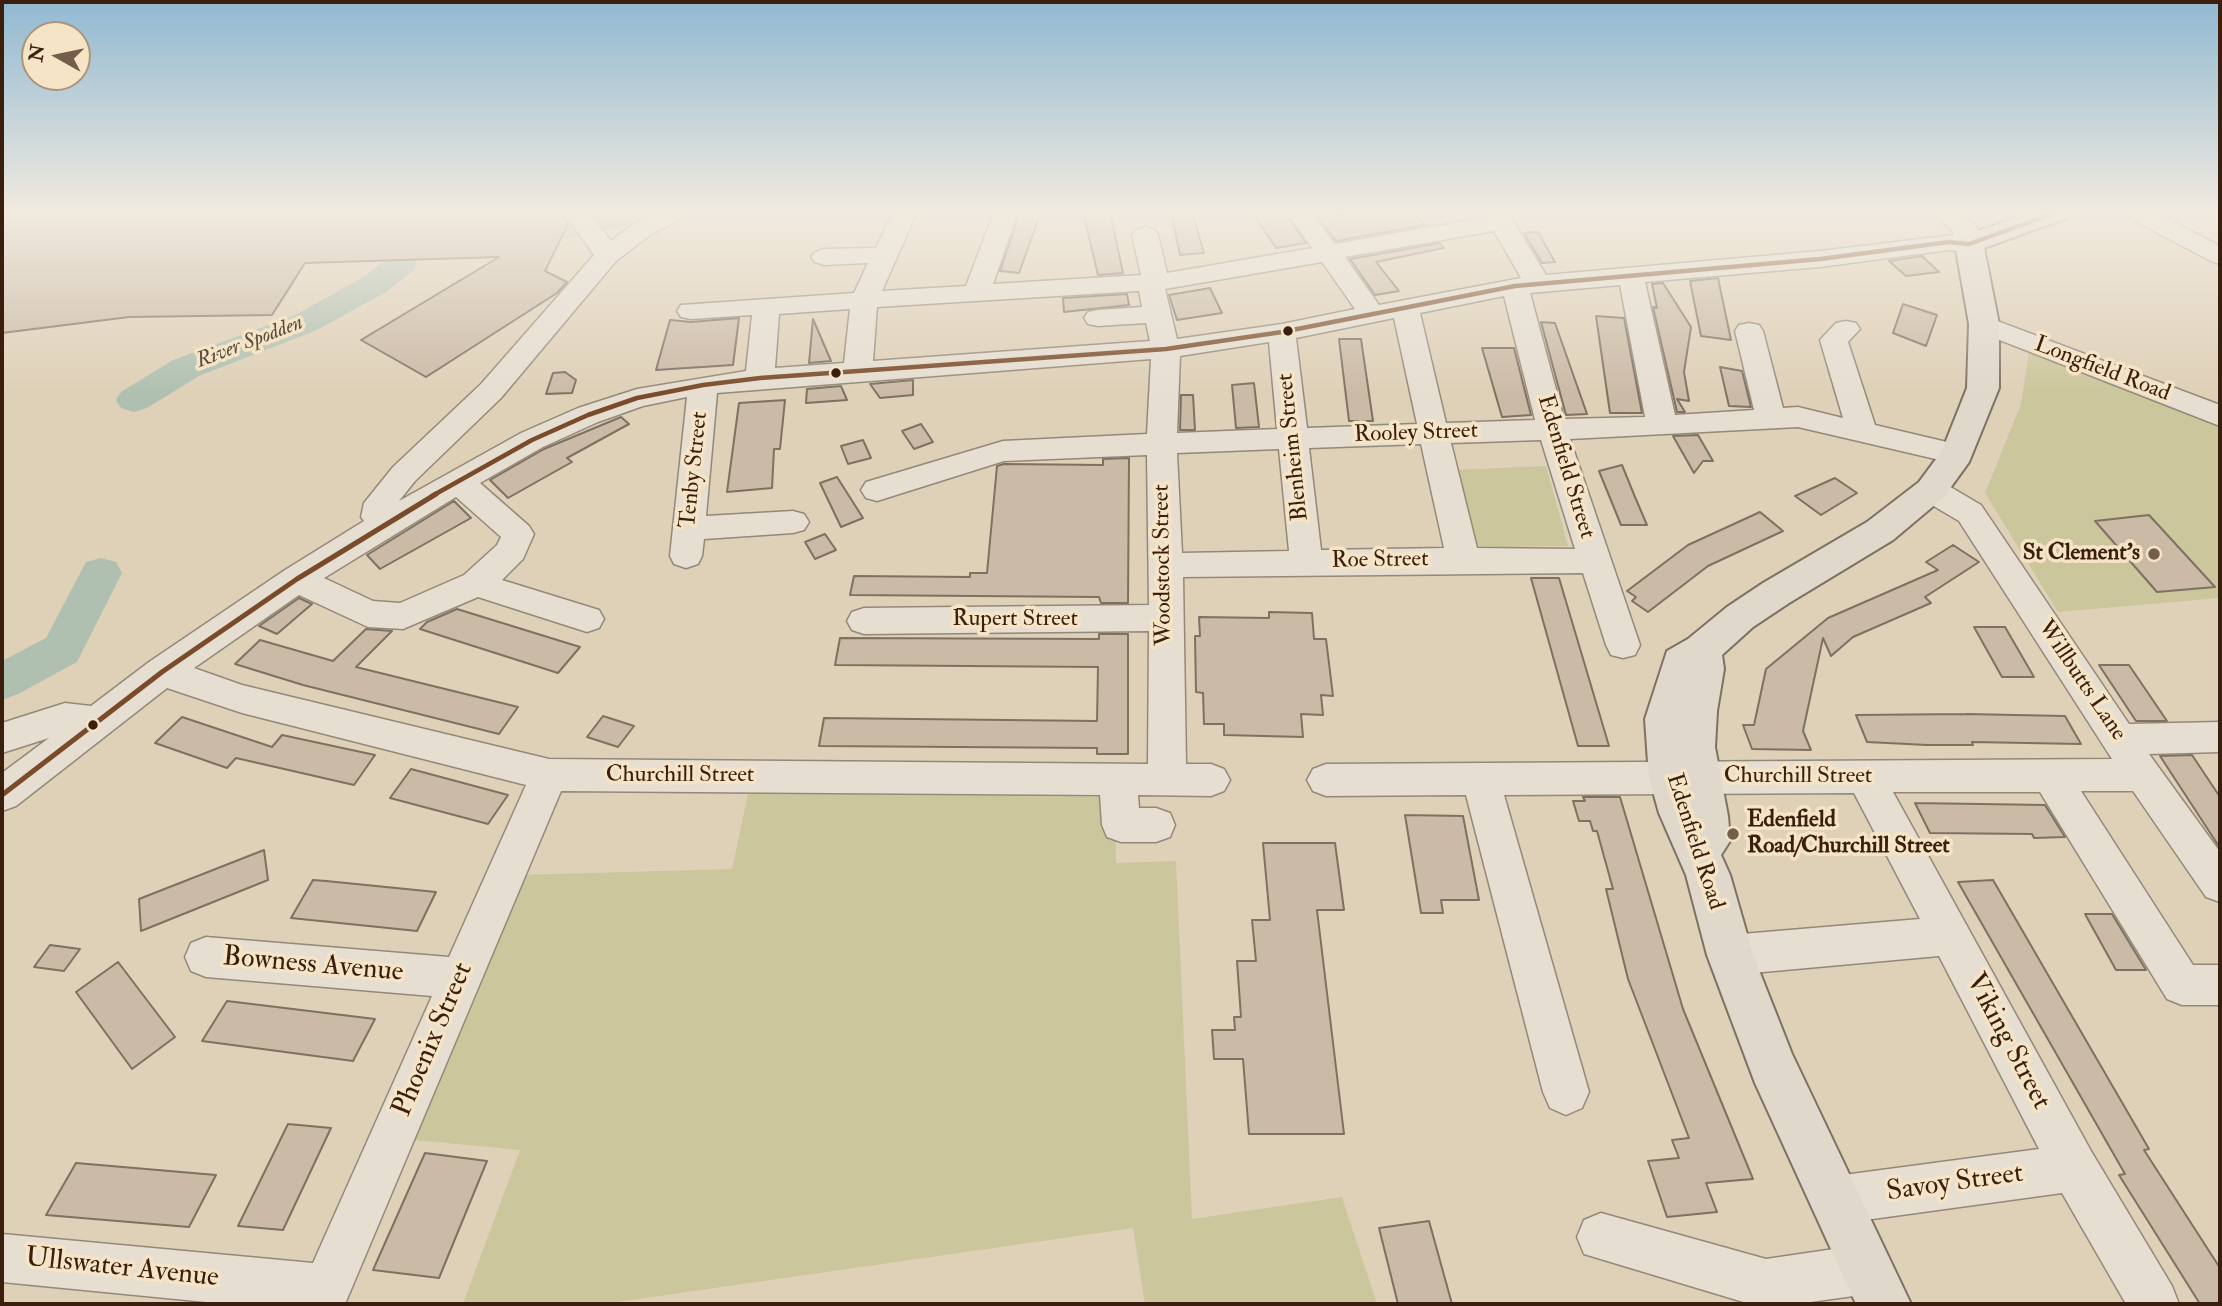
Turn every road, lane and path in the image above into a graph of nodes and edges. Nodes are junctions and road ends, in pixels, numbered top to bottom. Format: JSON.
{"nodes":[{"id":1,"x":568,"y":273,"type":"edge"},
{"id":2,"x":877,"y":273,"type":"edge"},
{"id":3,"x":984,"y":273,"type":"edge"},
{"id":4,"x":1151,"y":273,"type":"edge"},
{"id":5,"x":1206,"y":273,"type":"edge"},
{"id":6,"x":1343,"y":273,"type":"edge"},
{"id":7,"x":1521,"y":273,"type":"edge"},
{"id":8,"x":1641,"y":273,"type":"edge"},
{"id":9,"x":1974,"y":273,"type":"edge"},
{"id":10,"x":1627,"y":274,"type":"junction"},
{"id":11,"x":1153,"y":282,"type":"junction"},
{"id":12,"x":1526,"y":285,"type":"junction"},
{"id":13,"x":977,"y":293,"type":"junction"},
{"id":14,"x":864,"y":300,"type":"junction"},
{"id":15,"x":766,"y":306,"type":"junction"},
{"id":16,"x":1405,"y":308,"type":"junction"},
{"id":17,"x":691,"y":311,"type":"dead end"},
{"id":18,"x":1157,"y":314,"type":"junction"},
{"id":19,"x":1373,"y":315,"type":"junction"},
{"id":20,"x":1098,"y":318,"type":"dead end"},
{"id":21,"x":1984,"y":324,"type":"junction"},
{"id":22,"x":1846,"y":329,"type":"dead end"},
{"id":23,"x":1749,"y":331,"type":"dead end"},
{"id":24,"x":1282,"y":332,"type":"junction"},
{"id":25,"x":1166,"y":349,"type":"junction"},
{"id":26,"x":858,"y":370,"type":"junction"},
{"id":27,"x":761,"y":378,"type":"junction"},
{"id":28,"x":703,"y":385,"type":"junction"},
{"id":29,"x":2220,"y":416,"type":"edge"},
{"id":30,"x":1771,"y":419,"type":"junction"},
{"id":31,"x":1662,"y":426,"type":"junction"},
{"id":32,"x":1552,"y":429,"type":"junction"},
{"id":33,"x":1862,"y":432,"type":"junction"},
{"id":34,"x":1433,"y":434,"type":"junction"},
{"id":35,"x":1294,"y":438,"type":"junction"},
{"id":36,"x":1161,"y":445,"type":"junction"},
{"id":37,"x":1958,"y":454,"type":"junction"},
{"id":38,"x":457,"y":481,"type":"junction"},
{"id":39,"x":877,"y":490,"type":"dead end"},
{"id":40,"x":1931,"y":490,"type":"junction"},
{"id":41,"x":793,"y":522,"type":"dead end"},
{"id":42,"x":385,"y":523,"type":"junction"},
{"id":43,"x":1463,"y":560,"type":"junction"},
{"id":44,"x":1594,"y":561,"type":"junction"},
{"id":45,"x":1306,"y":562,"type":"junction"},
{"id":46,"x":1166,"y":565,"type":"junction"},
{"id":47,"x":297,"y":579,"type":"junction"},
{"id":48,"x":476,"y":584,"type":"junction"},
{"id":49,"x":1166,"y":618,"type":"junction"},
{"id":50,"x":587,"y":619,"type":"dead end"},
{"id":51,"x":863,"y":621,"type":"dead end"},
{"id":52,"x":1623,"y":645,"type":"dead end"},
{"id":53,"x":162,"y":672,"type":"junction"},
{"id":54,"x":96,"y":722,"type":"junction"},
{"id":55,"x":2220,"y":737,"type":"edge"},
{"id":56,"x":2,"y":738,"type":"edge"},
{"id":57,"x":2119,"y":739,"type":"junction"},
{"id":58,"x":549,"y":775,"type":"junction"},
{"id":59,"x":2143,"y":775,"type":"junction"},
{"id":60,"x":2051,"y":776,"type":"junction"},
{"id":61,"x":1684,"y":777,"type":"junction"},
{"id":62,"x":1865,"y":777,"type":"junction"},
{"id":63,"x":1118,"y":779,"type":"junction"},
{"id":64,"x":1167,"y":780,"type":"junction"},
{"id":65,"x":1211,"y":780,"type":"dead end"},
{"id":66,"x":1326,"y":780,"type":"dead end"},
{"id":67,"x":1481,"y":780,"type":"junction"},
{"id":68,"x":2,"y":795,"type":"edge"},
{"id":69,"x":1156,"y":825,"type":"dead end"},
{"id":70,"x":2220,"y":884,"type":"edge"},
{"id":71,"x":1950,"y":936,"type":"junction"},
{"id":72,"x":1730,"y":955,"type":"junction"},
{"id":73,"x":206,"y":957,"type":"dead end"},
{"id":74,"x":461,"y":978,"type":"junction"},
{"id":75,"x":2220,"y":985,"type":"edge"},
{"id":76,"x":1566,"y":1091,"type":"dead end"},
{"id":77,"x":2074,"y":1168,"type":"junction"},
{"id":78,"x":1836,"y":1200,"type":"junction"},
{"id":79,"x":1601,"y":1237,"type":"dead end"},
{"id":80,"x":2,"y":1258,"type":"edge"},
{"id":81,"x":1876,"y":1286,"type":"edge"},
{"id":82,"x":1769,"y":1294,"type":"edge"},
{"id":83,"x":323,"y":1297,"type":"edge"},
{"id":84,"x":2154,"y":1304,"type":"edge"}],
"edges":[{"from":1,"to":42,"type":"street"},
{"from":2,"to":14,"type":"street"},
{"from":3,"to":13,"type":"street"},
{"from":4,"to":11,"type":"street","name":"Woodstock Street"},
{"from":5,"to":11,"type":"street"},
{"from":6,"to":19,"type":"street"},
{"from":7,"to":12,"type":"street","name":"Edenfield Street"},
{"from":8,"to":10,"type":"street"},
{"from":9,"to":21,"type":"main road","name":"Edenfield Road"},
{"from":10,"to":12,"type":"street"},
{"from":10,"to":31,"type":"street"},
{"from":11,"to":13,"type":"street"},
{"from":11,"to":18,"type":"street","name":"Woodstock Street"},
{"from":12,"to":16,"type":"street"},
{"from":12,"to":32,"type":"street","name":"Edenfield Street"},
{"from":13,"to":14,"type":"street"},
{"from":14,"to":15,"type":"street"},
{"from":14,"to":26,"type":"street"},
{"from":15,"to":17,"type":"street"},
{"from":15,"to":27,"type":"street"},
{"from":16,"to":19,"type":"street"},
{"from":16,"to":34,"type":"street"},
{"from":18,"to":20,"type":"street"},
{"from":18,"to":25,"type":"street","name":"Woodstock Street"},
{"from":19,"to":24,"type":"street"},
{"from":21,"to":29,"type":"street","name":"Longfield Road"},
{"from":21,"to":37,"type":"main road","name":"Edenfield Road"},
{"from":22,"to":33,"type":"street"},
{"from":23,"to":30,"type":"street"},
{"from":24,"to":25,"type":"street"},
{"from":24,"to":35,"type":"street","name":"Blenheim Street"},
{"from":25,"to":26,"type":"street"},
{"from":25,"to":36,"type":"street","name":"Woodstock Street"},
{"from":26,"to":27,"type":"street"},
{"from":27,"to":28,"type":"street"},
{"from":28,"to":38,"type":"street"},
{"from":28,"to":41,"type":"street","name":"Tenby Street"},
{"from":30,"to":31,"type":"street","name":"Rooley Street"},
{"from":30,"to":33,"type":"street","name":"Rooley Street"},
{"from":31,"to":32,"type":"street","name":"Rooley Street"},
{"from":32,"to":34,"type":"street","name":"Rooley Street"},
{"from":32,"to":44,"type":"street","name":"Edenfield Street"},
{"from":33,"to":37,"type":"street","name":"Rooley Street"},
{"from":34,"to":35,"type":"street","name":"Rooley Street"},
{"from":34,"to":43,"type":"street"},
{"from":35,"to":36,"type":"street","name":"Rooley Street"},
{"from":35,"to":45,"type":"street","name":"Blenheim Street"},
{"from":36,"to":39,"type":"street","name":"Rooley Street"},
{"from":36,"to":46,"type":"street","name":"Woodstock Street"},
{"from":37,"to":40,"type":"main road","name":"Edenfield Road"},
{"from":38,"to":42,"type":"street"},
{"from":38,"to":48,"type":"street"},
{"from":40,"to":57,"type":"street","name":"Willbutts Lane"},
{"from":40,"to":61,"type":"main road","name":"Edenfield Road"},
{"from":42,"to":47,"type":"street"},
{"from":43,"to":44,"type":"street","name":"Roe Street"},
{"from":43,"to":45,"type":"street","name":"Roe Street"},
{"from":44,"to":52,"type":"street","name":"Edenfield Street"},
{"from":45,"to":46,"type":"street","name":"Roe Street"},
{"from":46,"to":49,"type":"street","name":"Woodstock Street"},
{"from":47,"to":48,"type":"street"},
{"from":47,"to":53,"type":"street"},
{"from":48,"to":50,"type":"street"},
{"from":49,"to":51,"type":"street","name":"Rupert Street"},
{"from":49,"to":64,"type":"street","name":"Woodstock Street"},
{"from":53,"to":54,"type":"street"},
{"from":53,"to":58,"type":"street","name":"Churchill Street"},
{"from":54,"to":56,"type":"street"},
{"from":54,"to":68,"type":"street"},
{"from":55,"to":57,"type":"street"},
{"from":57,"to":59,"type":"street","name":"Willbutts Lane"},
{"from":58,"to":63,"type":"street","name":"Churchill Street"},
{"from":58,"to":74,"type":"street","name":"Phoenix Street"},
{"from":59,"to":60,"type":"street","name":"Churchill Street"},
{"from":59,"to":70,"type":"street","name":"Willbutts Lane"},
{"from":60,"to":62,"type":"street","name":"Churchill Street"},
{"from":60,"to":75,"type":"street"},
{"from":61,"to":62,"type":"street","name":"Churchill Street"},
{"from":61,"to":67,"type":"street","name":"Churchill Street"},
{"from":61,"to":72,"type":"main road","name":"Edenfield Road"},
{"from":62,"to":71,"type":"street","name":"Viking Street"},
{"from":63,"to":64,"type":"street","name":"Churchill Street"},
{"from":63,"to":69,"type":"street"},
{"from":64,"to":65,"type":"street","name":"Churchill Street"},
{"from":66,"to":67,"type":"street","name":"Churchill Street"},
{"from":67,"to":76,"type":"street"},
{"from":71,"to":72,"type":"street"},
{"from":71,"to":77,"type":"street","name":"Viking Street"},
{"from":72,"to":78,"type":"main road","name":"Edenfield Road"},
{"from":73,"to":74,"type":"street","name":"Bowness Avenue"},
{"from":74,"to":83,"type":"street","name":"Phoenix Street"},
{"from":77,"to":78,"type":"street","name":"Savoy Street"},
{"from":77,"to":84,"type":"street","name":"Viking Street"},
{"from":78,"to":81,"type":"main road","name":"Edenfield Road"},
{"from":79,"to":82,"type":"street"},
{"from":80,"to":83,"type":"street","name":"Ullswater Avenue"},
{"from":81,"to":82,"type":"street"}]}
